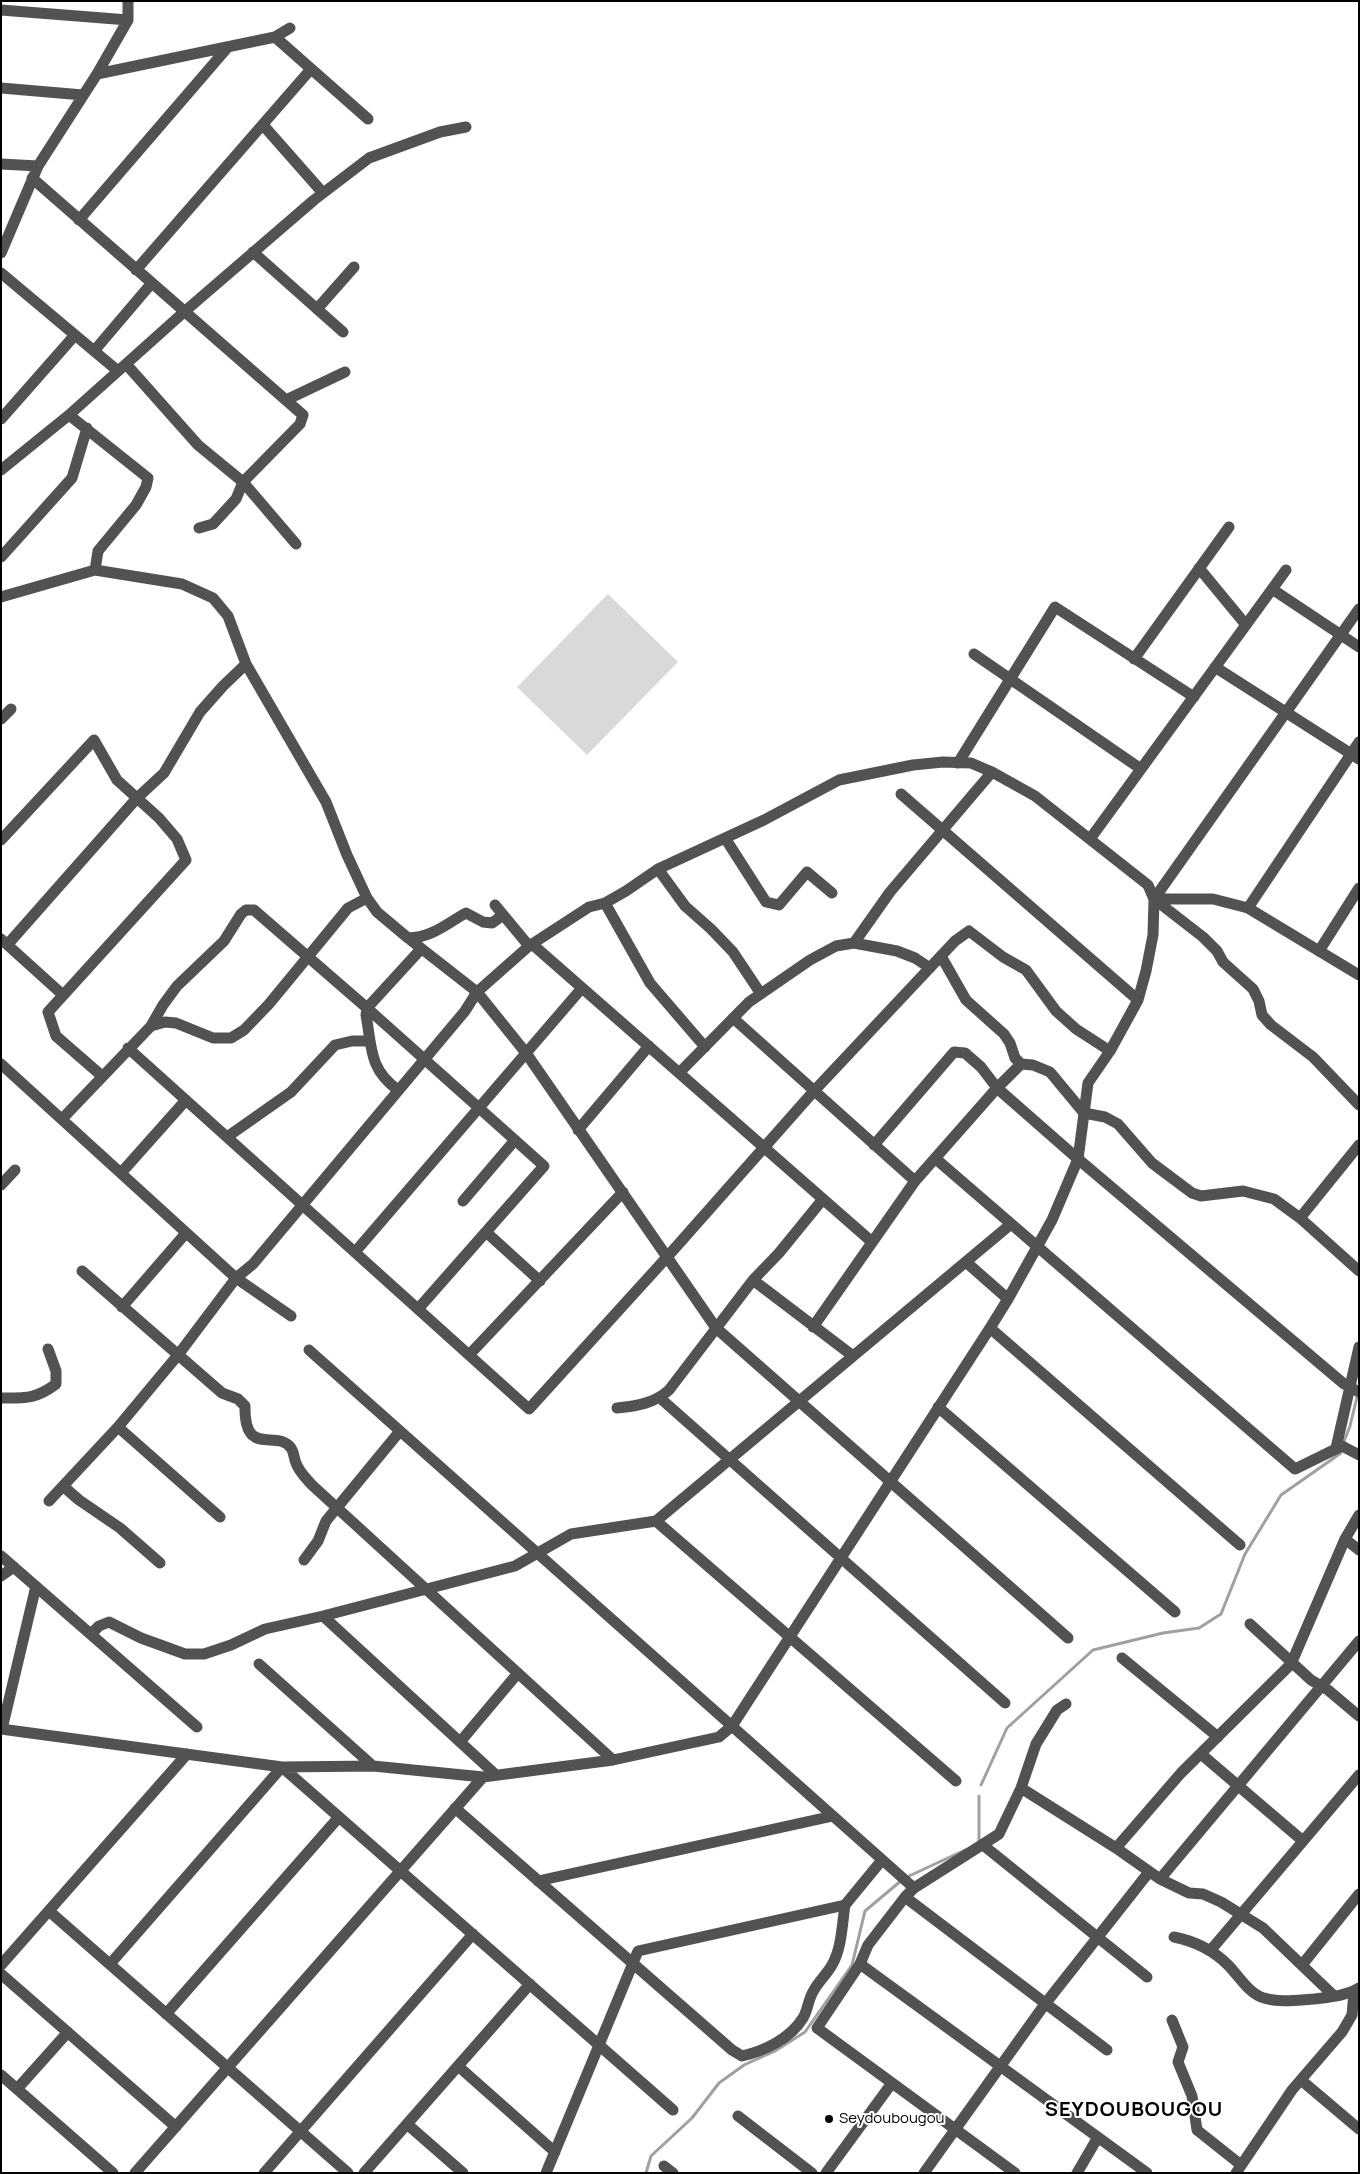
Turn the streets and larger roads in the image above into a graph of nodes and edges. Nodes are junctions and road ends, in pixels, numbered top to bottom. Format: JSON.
{"nodes":[{"id":1,"x":129,"y":2,"type":"edge"},
{"id":2,"x":20,"y":6,"type":"edge"},
{"id":3,"x":1,"y":10,"type":"edge"},
{"id":4,"x":128,"y":20,"type":"junction"},
{"id":5,"x":290,"y":28,"type":"dead end"},
{"id":6,"x":275,"y":37,"type":"junction"},
{"id":7,"x":228,"y":47,"type":"junction"},
{"id":8,"x":311,"y":69,"type":"junction"},
{"id":9,"x":97,"y":74,"type":"junction"},
{"id":10,"x":1,"y":88,"type":"edge"},
{"id":11,"x":83,"y":95,"type":"junction"},
{"id":12,"x":368,"y":119,"type":"dead end"},
{"id":13,"x":263,"y":125,"type":"junction"},
{"id":14,"x":466,"y":127,"type":"dead end"},
{"id":15,"x":1,"y":164,"type":"edge"},
{"id":16,"x":38,"y":166,"type":"junction"},
{"id":17,"x":32,"y":178,"type":"junction"},
{"id":18,"x":323,"y":193,"type":"junction"},
{"id":19,"x":79,"y":220,"type":"junction"},
{"id":20,"x":4,"y":240,"type":"edge"},
{"id":21,"x":253,"y":252,"type":"junction"},
{"id":22,"x":1,"y":254,"type":"edge"},
{"id":23,"x":354,"y":266,"type":"dead end"},
{"id":24,"x":136,"y":270,"type":"junction"},
{"id":25,"x":1,"y":272,"type":"edge"},
{"id":26,"x":151,"y":284,"type":"junction"},
{"id":27,"x":317,"y":309,"type":"junction"},
{"id":28,"x":184,"y":312,"type":"junction"},
{"id":29,"x":343,"y":332,"type":"dead end"},
{"id":30,"x":75,"y":335,"type":"junction"},
{"id":31,"x":94,"y":351,"type":"junction"},
{"id":32,"x":122,"y":368,"type":"junction"},
{"id":33,"x":345,"y":372,"type":"dead end"},
{"id":34,"x":286,"y":400,"type":"junction"},
{"id":35,"x":69,"y":415,"type":"junction"},
{"id":36,"x":1,"y":419,"type":"edge"},
{"id":37,"x":87,"y":428,"type":"junction"},
{"id":38,"x":1,"y":470,"type":"edge"},
{"id":39,"x":243,"y":482,"type":"junction"},
{"id":40,"x":1229,"y":527,"type":"dead end"},
{"id":41,"x":198,"y":528,"type":"dead end"},
{"id":42,"x":296,"y":544,"type":"dead end"},
{"id":43,"x":1,"y":557,"type":"edge"},
{"id":44,"x":1199,"y":568,"type":"junction"},
{"id":45,"x":96,"y":570,"type":"junction"},
{"id":46,"x":1286,"y":570,"type":"dead end"},
{"id":47,"x":1272,"y":589,"type":"junction"},
{"id":48,"x":1,"y":597,"type":"edge"},
{"id":49,"x":1359,"y":609,"type":"edge"},
{"id":50,"x":1246,"y":625,"type":"junction"},
{"id":51,"x":1340,"y":635,"type":"junction"},
{"id":52,"x":1359,"y":647,"type":"edge"},
{"id":53,"x":974,"y":654,"type":"dead end"},
{"id":54,"x":1134,"y":659,"type":"junction"},
{"id":55,"x":246,"y":664,"type":"junction"},
{"id":56,"x":1215,"y":667,"type":"junction"},
{"id":57,"x":1010,"y":679,"type":"junction"},
{"id":58,"x":1194,"y":697,"type":"junction"},
{"id":59,"x":11,"y":709,"type":"dead end"},
{"id":60,"x":1286,"y":712,"type":"junction"},
{"id":61,"x":1,"y":719,"type":"edge"},
{"id":62,"x":1359,"y":742,"type":"edge"},
{"id":63,"x":1355,"y":757,"type":"edge"},
{"id":64,"x":958,"y":763,"type":"junction"},
{"id":65,"x":1141,"y":769,"type":"junction"},
{"id":66,"x":992,"y":772,"type":"junction"},
{"id":67,"x":902,"y":794,"type":"dead end"},
{"id":68,"x":137,"y":798,"type":"junction"},
{"id":69,"x":943,"y":830,"type":"junction"},
{"id":70,"x":725,"y":838,"type":"junction"},
{"id":71,"x":1090,"y":839,"type":"junction"},
{"id":72,"x":1,"y":840,"type":"edge"},
{"id":73,"x":658,"y":869,"type":"junction"},
{"id":74,"x":1359,"y":888,"type":"edge"},
{"id":75,"x":832,"y":893,"type":"dead end"},
{"id":76,"x":368,"y":898,"type":"junction"},
{"id":77,"x":1154,"y":899,"type":"junction"},
{"id":78,"x":605,"y":903,"type":"junction"},
{"id":79,"x":495,"y":905,"type":"dead end"},
{"id":80,"x":1248,"y":908,"type":"junction"},
{"id":81,"x":504,"y":915,"type":"junction"},
{"id":82,"x":408,"y":938,"type":"junction"},
{"id":83,"x":4,"y":941,"type":"edge"},
{"id":84,"x":854,"y":943,"type":"junction"},
{"id":85,"x":530,"y":945,"type":"junction"},
{"id":86,"x":421,"y":949,"type":"junction"},
{"id":87,"x":1319,"y":951,"type":"junction"},
{"id":88,"x":941,"y":956,"type":"junction"},
{"id":89,"x":308,"y":957,"type":"junction"},
{"id":90,"x":930,"y":968,"type":"junction"},
{"id":91,"x":1359,"y":975,"type":"edge"},
{"id":92,"x":582,"y":988,"type":"junction"},
{"id":93,"x":477,"y":992,"type":"junction"},
{"id":94,"x":761,"y":994,"type":"junction"},
{"id":95,"x":64,"y":995,"type":"junction"},
{"id":96,"x":1138,"y":1000,"type":"junction"},
{"id":97,"x":367,"y":1008,"type":"junction"},
{"id":98,"x":733,"y":1018,"type":"junction"},
{"id":99,"x":151,"y":1026,"type":"junction"},
{"id":100,"x":370,"y":1041,"type":"junction"},
{"id":101,"x":649,"y":1046,"type":"junction"},
{"id":102,"x":705,"y":1047,"type":"junction"},
{"id":103,"x":128,"y":1048,"type":"junction"},
{"id":104,"x":1110,"y":1051,"type":"junction"},
{"id":105,"x":526,"y":1053,"type":"junction"},
{"id":106,"x":424,"y":1059,"type":"junction"},
{"id":107,"x":1,"y":1064,"type":"edge"},
{"id":108,"x":1021,"y":1064,"type":"junction"},
{"id":109,"x":679,"y":1073,"type":"junction"},
{"id":110,"x":102,"y":1076,"type":"junction"},
{"id":111,"x":997,"y":1088,"type":"junction"},
{"id":112,"x":398,"y":1090,"type":"junction"},
{"id":113,"x":814,"y":1091,"type":"junction"},
{"id":114,"x":186,"y":1100,"type":"junction"},
{"id":115,"x":1359,"y":1105,"type":"edge"},
{"id":116,"x":478,"y":1108,"type":"junction"},
{"id":117,"x":1084,"y":1113,"type":"junction"},
{"id":118,"x":62,"y":1119,"type":"junction"},
{"id":119,"x":578,"y":1130,"type":"junction"},
{"id":120,"x":226,"y":1137,"type":"junction"},
{"id":121,"x":515,"y":1140,"type":"junction"},
{"id":122,"x":874,"y":1145,"type":"junction"},
{"id":123,"x":1359,"y":1145,"type":"edge"},
{"id":124,"x":765,"y":1148,"type":"junction"},
{"id":125,"x":936,"y":1159,"type":"junction"},
{"id":126,"x":1078,"y":1159,"type":"junction"},
{"id":127,"x":1354,"y":1159,"type":"edge"},
{"id":128,"x":16,"y":1170,"type":"dead end"},
{"id":129,"x":121,"y":1173,"type":"junction"},
{"id":130,"x":915,"y":1182,"type":"junction"},
{"id":131,"x":1,"y":1185,"type":"edge"},
{"id":132,"x":623,"y":1192,"type":"junction"},
{"id":133,"x":823,"y":1199,"type":"junction"},
{"id":134,"x":463,"y":1201,"type":"dead end"},
{"id":135,"x":303,"y":1205,"type":"junction"},
{"id":136,"x":1300,"y":1218,"type":"junction"},
{"id":137,"x":1011,"y":1224,"type":"junction"},
{"id":138,"x":186,"y":1232,"type":"junction"},
{"id":139,"x":486,"y":1232,"type":"junction"},
{"id":140,"x":872,"y":1242,"type":"junction"},
{"id":141,"x":1037,"y":1247,"type":"junction"},
{"id":142,"x":355,"y":1252,"type":"junction"},
{"id":143,"x":668,"y":1256,"type":"junction"},
{"id":144,"x":966,"y":1262,"type":"junction"},
{"id":145,"x":82,"y":1271,"type":"dead end"},
{"id":146,"x":1359,"y":1271,"type":"edge"},
{"id":147,"x":236,"y":1278,"type":"junction"},
{"id":148,"x":753,"y":1280,"type":"junction"},
{"id":149,"x":540,"y":1281,"type":"junction"},
{"id":150,"x":1008,"y":1299,"type":"junction"},
{"id":151,"x":122,"y":1307,"type":"junction"},
{"id":152,"x":418,"y":1309,"type":"junction"},
{"id":153,"x":291,"y":1316,"type":"dead end"},
{"id":154,"x":814,"y":1327,"type":"junction"},
{"id":155,"x":716,"y":1328,"type":"junction"},
{"id":156,"x":990,"y":1328,"type":"junction"},
{"id":157,"x":1359,"y":1347,"type":"edge"},
{"id":158,"x":48,"y":1349,"type":"dead end"},
{"id":159,"x":309,"y":1350,"type":"dead end"},
{"id":160,"x":178,"y":1355,"type":"junction"},
{"id":161,"x":470,"y":1355,"type":"junction"},
{"id":162,"x":853,"y":1356,"type":"junction"},
{"id":163,"x":1354,"y":1389,"type":"edge"},
{"id":164,"x":1,"y":1398,"type":"edge"},
{"id":165,"x":660,"y":1398,"type":"junction"},
{"id":166,"x":800,"y":1402,"type":"junction"},
{"id":167,"x":938,"y":1407,"type":"junction"},
{"id":168,"x":617,"y":1408,"type":"dead end"},
{"id":169,"x":118,"y":1427,"type":"junction"},
{"id":170,"x":400,"y":1431,"type":"junction"},
{"id":171,"x":1336,"y":1448,"type":"junction"},
{"id":172,"x":1359,"y":1455,"type":"edge"},
{"id":173,"x":730,"y":1460,"type":"junction"},
{"id":174,"x":890,"y":1481,"type":"junction"},
{"id":175,"x":63,"y":1486,"type":"junction"},
{"id":176,"x":49,"y":1501,"type":"dead end"},
{"id":177,"x":337,"y":1506,"type":"junction"},
{"id":178,"x":1359,"y":1515,"type":"edge"},
{"id":179,"x":220,"y":1518,"type":"dead end"},
{"id":180,"x":656,"y":1521,"type":"junction"},
{"id":181,"x":1344,"y":1539,"type":"junction"},
{"id":182,"x":1240,"y":1545,"type":"dead end"},
{"id":183,"x":1359,"y":1550,"type":"edge"},
{"id":184,"x":538,"y":1554,"type":"junction"},
{"id":185,"x":1,"y":1556,"type":"edge"},
{"id":186,"x":840,"y":1558,"type":"junction"},
{"id":187,"x":304,"y":1560,"type":"dead end"},
{"id":188,"x":160,"y":1563,"type":"dead end"},
{"id":189,"x":14,"y":1567,"type":"junction"},
{"id":190,"x":1,"y":1576,"type":"edge"},
{"id":191,"x":36,"y":1586,"type":"junction"},
{"id":192,"x":427,"y":1589,"type":"junction"},
{"id":193,"x":1175,"y":1612,"type":"dead end"},
{"id":194,"x":323,"y":1616,"type":"junction"},
{"id":195,"x":1250,"y":1624,"type":"dead end"},
{"id":196,"x":91,"y":1634,"type":"junction"},
{"id":197,"x":790,"y":1637,"type":"junction"},
{"id":198,"x":1068,"y":1638,"type":"dead end"},
{"id":199,"x":1359,"y":1641,"type":"edge"},
{"id":200,"x":1122,"y":1658,"type":"dead end"},
{"id":201,"x":259,"y":1664,"type":"dead end"},
{"id":202,"x":1291,"y":1664,"type":"junction"},
{"id":203,"x":518,"y":1672,"type":"junction"},
{"id":204,"x":1321,"y":1686,"type":"junction"},
{"id":205,"x":1005,"y":1704,"type":"dead end"},
{"id":206,"x":1066,"y":1704,"type":"dead end"},
{"id":207,"x":1359,"y":1716,"type":"edge"},
{"id":208,"x":732,"y":1726,"type":"junction"},
{"id":209,"x":196,"y":1727,"type":"dead end"},
{"id":210,"x":1,"y":1729,"type":"edge"},
{"id":211,"x":1218,"y":1736,"type":"junction"},
{"id":212,"x":460,"y":1742,"type":"junction"},
{"id":213,"x":187,"y":1754,"type":"junction"},
{"id":214,"x":1201,"y":1754,"type":"junction"},
{"id":215,"x":614,"y":1760,"type":"junction"},
{"id":216,"x":373,"y":1766,"type":"junction"},
{"id":217,"x":282,"y":1767,"type":"junction"},
{"id":218,"x":496,"y":1775,"type":"junction"},
{"id":219,"x":1359,"y":1775,"type":"edge"},
{"id":220,"x":482,"y":1777,"type":"junction"},
{"id":221,"x":956,"y":1781,"type":"dead end"},
{"id":222,"x":1238,"y":1785,"type":"junction"},
{"id":223,"x":1021,"y":1788,"type":"junction"},
{"id":224,"x":455,"y":1808,"type":"junction"},
{"id":225,"x":833,"y":1816,"type":"junction"},
{"id":226,"x":339,"y":1817,"type":"junction"},
{"id":227,"x":1303,"y":1841,"type":"junction"},
{"id":228,"x":983,"y":1846,"type":"junction"},
{"id":229,"x":1116,"y":1848,"type":"junction"},
{"id":230,"x":882,"y":1860,"type":"junction"},
{"id":231,"x":400,"y":1871,"type":"junction"},
{"id":232,"x":1150,"y":1872,"type":"junction"},
{"id":233,"x":1160,"y":1879,"type":"junction"},
{"id":234,"x":538,"y":1880,"type":"junction"},
{"id":235,"x":914,"y":1888,"type":"junction"},
{"id":236,"x":1359,"y":1894,"type":"edge"},
{"id":237,"x":905,"y":1896,"type":"junction"},
{"id":238,"x":845,"y":1905,"type":"junction"},
{"id":239,"x":49,"y":1911,"type":"junction"},
{"id":240,"x":1241,"y":1914,"type":"junction"},
{"id":241,"x":473,"y":1934,"type":"junction"},
{"id":242,"x":1174,"y":1937,"type":"dead end"},
{"id":243,"x":1098,"y":1938,"type":"junction"},
{"id":244,"x":1210,"y":1951,"type":"junction"},
{"id":245,"x":110,"y":1964,"type":"junction"},
{"id":246,"x":860,"y":1964,"type":"junction"},
{"id":247,"x":1,"y":1965,"type":"edge"},
{"id":248,"x":632,"y":1965,"type":"junction"},
{"id":249,"x":1302,"y":1965,"type":"junction"},
{"id":250,"x":1,"y":1974,"type":"edge"},
{"id":251,"x":1148,"y":1977,"type":"dead end"},
{"id":252,"x":530,"y":1984,"type":"junction"},
{"id":253,"x":1356,"y":1990,"type":"edge"},
{"id":254,"x":1334,"y":1996,"type":"junction"},
{"id":255,"x":1045,"y":2004,"type":"junction"},
{"id":256,"x":166,"y":2014,"type":"junction"},
{"id":257,"x":1172,"y":2020,"type":"dead end"},
{"id":258,"x":68,"y":2032,"type":"junction"},
{"id":259,"x":599,"y":2045,"type":"junction"},
{"id":260,"x":1107,"y":2050,"type":"dead end"},
{"id":261,"x":458,"y":2066,"type":"junction"},
{"id":262,"x":1001,"y":2066,"type":"junction"},
{"id":263,"x":228,"y":2068,"type":"junction"},
{"id":264,"x":1,"y":2075,"type":"edge"},
{"id":265,"x":1301,"y":2080,"type":"junction"},
{"id":266,"x":892,"y":2083,"type":"junction"},
{"id":267,"x":17,"y":2089,"type":"junction"},
{"id":268,"x":673,"y":2110,"type":"dead end"},
{"id":269,"x":738,"y":2116,"type":"dead end"},
{"id":270,"x":407,"y":2124,"type":"junction"},
{"id":271,"x":176,"y":2127,"type":"junction"},
{"id":272,"x":956,"y":2129,"type":"junction"},
{"id":273,"x":1359,"y":2129,"type":"edge"},
{"id":274,"x":300,"y":2131,"type":"junction"},
{"id":275,"x":1098,"y":2137,"type":"junction"},
{"id":276,"x":555,"y":2152,"type":"junction"},
{"id":277,"x":1133,"y":2168,"type":"edge"},
{"id":278,"x":1238,"y":2169,"type":"edge"},
{"id":279,"x":113,"y":2173,"type":"edge"},
{"id":280,"x":135,"y":2173,"type":"edge"},
{"id":281,"x":264,"y":2173,"type":"edge"},
{"id":282,"x":348,"y":2173,"type":"edge"},
{"id":283,"x":364,"y":2173,"type":"edge"},
{"id":284,"x":463,"y":2173,"type":"edge"},
{"id":285,"x":546,"y":2173,"type":"edge"},
{"id":286,"x":812,"y":2173,"type":"edge"},
{"id":287,"x":826,"y":2173,"type":"edge"},
{"id":288,"x":925,"y":2173,"type":"edge"},
{"id":289,"x":1015,"y":2173,"type":"edge"},
{"id":290,"x":1077,"y":2173,"type":"edge"},
{"id":291,"x":1148,"y":2173,"type":"edge"}],
"edges":[{"from":1,"to":4,"type":"street"},
{"from":2,"to":3,"type":"street"},
{"from":2,"to":4,"type":"street"},
{"from":4,"to":9,"type":"street"},
{"from":5,"to":6,"type":"street"},
{"from":6,"to":7,"type":"street"},
{"from":6,"to":8,"type":"street"},
{"from":7,"to":9,"type":"street"},
{"from":7,"to":19,"type":"street"},
{"from":8,"to":12,"type":"street"},
{"from":8,"to":13,"type":"street"},
{"from":9,"to":11,"type":"street"},
{"from":10,"to":11,"type":"street"},
{"from":11,"to":16,"type":"street"},
{"from":13,"to":18,"type":"street"},
{"from":13,"to":24,"type":"street"},
{"from":14,"to":18,"type":"street"},
{"from":15,"to":16,"type":"street"},
{"from":16,"to":17,"type":"street"},
{"from":17,"to":19,"type":"street"},
{"from":17,"to":20,"type":"street"},
{"from":18,"to":21,"type":"street"},
{"from":19,"to":24,"type":"street"},
{"from":20,"to":22,"type":"street"},
{"from":21,"to":27,"type":"street"},
{"from":21,"to":28,"type":"street"},
{"from":23,"to":27,"type":"street"},
{"from":24,"to":26,"type":"street"},
{"from":25,"to":30,"type":"street"},
{"from":26,"to":28,"type":"street"},
{"from":26,"to":31,"type":"street"},
{"from":27,"to":29,"type":"street"},
{"from":28,"to":32,"type":"street"},
{"from":28,"to":34,"type":"street"},
{"from":30,"to":31,"type":"street"},
{"from":30,"to":36,"type":"street"},
{"from":31,"to":32,"type":"street"},
{"from":32,"to":35,"type":"street"},
{"from":32,"to":39,"type":"street"},
{"from":33,"to":34,"type":"street"},
{"from":34,"to":39,"type":"street"},
{"from":35,"to":37,"type":"street"},
{"from":35,"to":38,"type":"street"},
{"from":37,"to":43,"type":"street"},
{"from":37,"to":45,"type":"street"},
{"from":39,"to":41,"type":"street"},
{"from":39,"to":42,"type":"street"},
{"from":40,"to":44,"type":"street"},
{"from":44,"to":50,"type":"street"},
{"from":44,"to":54,"type":"street"},
{"from":45,"to":48,"type":"street"},
{"from":45,"to":55,"type":"street"},
{"from":46,"to":47,"type":"street"},
{"from":47,"to":50,"type":"street"},
{"from":47,"to":51,"type":"street"},
{"from":49,"to":51,"type":"street"},
{"from":50,"to":56,"type":"street"},
{"from":51,"to":52,"type":"street"},
{"from":51,"to":60,"type":"street"},
{"from":53,"to":57,"type":"street"},
{"from":54,"to":57,"type":"street"},
{"from":54,"to":58,"type":"street"},
{"from":55,"to":68,"type":"street"},
{"from":55,"to":76,"type":"street"},
{"from":56,"to":58,"type":"street"},
{"from":56,"to":60,"type":"street"},
{"from":57,"to":64,"type":"street"},
{"from":57,"to":65,"type":"street"},
{"from":58,"to":65,"type":"street"},
{"from":59,"to":61,"type":"street"},
{"from":60,"to":63,"type":"street"},
{"from":60,"to":77,"type":"street"},
{"from":62,"to":63,"type":"street"},
{"from":63,"to":80,"type":"street"},
{"from":64,"to":66,"type":"street"},
{"from":64,"to":70,"type":"street"},
{"from":65,"to":71,"type":"street"},
{"from":66,"to":69,"type":"street"},
{"from":66,"to":71,"type":"street"},
{"from":67,"to":69,"type":"street"},
{"from":68,"to":72,"type":"street"},
{"from":68,"to":83,"type":"street"},
{"from":68,"to":95,"type":"street"},
{"from":69,"to":84,"type":"street"},
{"from":69,"to":96,"type":"street"},
{"from":70,"to":73,"type":"street"},
{"from":70,"to":75,"type":"street"},
{"from":71,"to":77,"type":"street"},
{"from":73,"to":78,"type":"street"},
{"from":73,"to":94,"type":"street"},
{"from":74,"to":87,"type":"street"},
{"from":76,"to":82,"type":"street"},
{"from":76,"to":89,"type":"street"},
{"from":77,"to":80,"type":"street"},
{"from":77,"to":96,"type":"street"},
{"from":77,"to":115,"type":"street"},
{"from":78,"to":85,"type":"street"},
{"from":78,"to":102,"type":"street"},
{"from":79,"to":81,"type":"street"},
{"from":80,"to":87,"type":"street"},
{"from":81,"to":82,"type":"street"},
{"from":81,"to":85,"type":"street"},
{"from":82,"to":86,"type":"street"},
{"from":83,"to":95,"type":"street"},
{"from":84,"to":90,"type":"street"},
{"from":84,"to":94,"type":"street"},
{"from":85,"to":92,"type":"street"},
{"from":85,"to":93,"type":"street"},
{"from":86,"to":93,"type":"street"},
{"from":86,"to":97,"type":"street"},
{"from":87,"to":91,"type":"street"},
{"from":88,"to":90,"type":"street"},
{"from":88,"to":104,"type":"street"},
{"from":88,"to":108,"type":"street"},
{"from":89,"to":97,"type":"street"},
{"from":89,"to":99,"type":"street"},
{"from":89,"to":99,"type":"street"},
{"from":90,"to":113,"type":"street"},
{"from":92,"to":101,"type":"street"},
{"from":92,"to":105,"type":"street"},
{"from":93,"to":105,"type":"street"},
{"from":93,"to":106,"type":"street"},
{"from":94,"to":98,"type":"street"},
{"from":95,"to":110,"type":"street"},
{"from":96,"to":104,"type":"street"},
{"from":97,"to":100,"type":"street"},
{"from":97,"to":106,"type":"street"},
{"from":98,"to":102,"type":"street"},
{"from":98,"to":113,"type":"street"},
{"from":99,"to":103,"type":"street"},
{"from":100,"to":112,"type":"street"},
{"from":100,"to":120,"type":"street"},
{"from":101,"to":109,"type":"street"},
{"from":101,"to":119,"type":"street"},
{"from":102,"to":109,"type":"street"},
{"from":103,"to":110,"type":"street"},
{"from":103,"to":114,"type":"street"},
{"from":104,"to":117,"type":"street"},
{"from":105,"to":116,"type":"street"},
{"from":105,"to":119,"type":"street"},
{"from":106,"to":112,"type":"street"},
{"from":106,"to":116,"type":"street"},
{"from":107,"to":118,"type":"street"},
{"from":108,"to":111,"type":"street"},
{"from":108,"to":117,"type":"street"},
{"from":109,"to":124,"type":"street"},
{"from":110,"to":118,"type":"street"},
{"from":111,"to":122,"type":"street"},
{"from":111,"to":125,"type":"street"},
{"from":111,"to":126,"type":"street"},
{"from":112,"to":135,"type":"street"},
{"from":113,"to":122,"type":"street"},
{"from":113,"to":124,"type":"street"},
{"from":114,"to":120,"type":"street"},
{"from":114,"to":129,"type":"street"},
{"from":116,"to":121,"type":"street"},
{"from":116,"to":142,"type":"street"},
{"from":117,"to":126,"type":"street"},
{"from":117,"to":136,"type":"street"},
{"from":118,"to":129,"type":"street"},
{"from":119,"to":132,"type":"street"},
{"from":120,"to":135,"type":"street"},
{"from":121,"to":134,"type":"street"},
{"from":121,"to":139,"type":"street"},
{"from":122,"to":130,"type":"street"},
{"from":123,"to":127,"type":"street"},
{"from":124,"to":133,"type":"street"},
{"from":124,"to":143,"type":"street"},
{"from":125,"to":130,"type":"street"},
{"from":125,"to":137,"type":"street"},
{"from":126,"to":141,"type":"street"},
{"from":126,"to":163,"type":"street"},
{"from":127,"to":136,"type":"street"},
{"from":128,"to":131,"type":"street"},
{"from":129,"to":138,"type":"street"},
{"from":130,"to":140,"type":"street"},
{"from":132,"to":143,"type":"street"},
{"from":132,"to":149,"type":"street"},
{"from":133,"to":140,"type":"street"},
{"from":133,"to":148,"type":"street"},
{"from":135,"to":142,"type":"street"},
{"from":135,"to":147,"type":"street"},
{"from":136,"to":146,"type":"street"},
{"from":137,"to":141,"type":"street"},
{"from":137,"to":144,"type":"street"},
{"from":138,"to":147,"type":"street"},
{"from":138,"to":151,"type":"street"},
{"from":139,"to":149,"type":"street"},
{"from":139,"to":152,"type":"street"},
{"from":140,"to":154,"type":"street"},
{"from":141,"to":150,"type":"street"},
{"from":141,"to":171,"type":"street"},
{"from":142,"to":152,"type":"street"},
{"from":143,"to":155,"type":"street"},
{"from":143,"to":161,"type":"street"},
{"from":144,"to":150,"type":"street"},
{"from":144,"to":162,"type":"street"},
{"from":145,"to":151,"type":"street"},
{"from":147,"to":153,"type":"street"},
{"from":147,"to":160,"type":"street"},
{"from":148,"to":154,"type":"street"},
{"from":148,"to":155,"type":"street"},
{"from":149,"to":161,"type":"street"},
{"from":150,"to":156,"type":"street"},
{"from":151,"to":160,"type":"street"},
{"from":152,"to":161,"type":"street"},
{"from":154,"to":162,"type":"street"},
{"from":155,"to":165,"type":"street"},
{"from":155,"to":166,"type":"street"},
{"from":156,"to":167,"type":"street"},
{"from":156,"to":182,"type":"street"},
{"from":157,"to":163,"type":"street"},
{"from":158,"to":164,"type":"street"},
{"from":159,"to":170,"type":"street"},
{"from":160,"to":169,"type":"street"},
{"from":160,"to":177,"type":"street"},
{"from":162,"to":166,"type":"street"},
{"from":163,"to":171,"type":"street"},
{"from":165,"to":168,"type":"street"},
{"from":165,"to":173,"type":"street"},
{"from":166,"to":173,"type":"street"},
{"from":166,"to":174,"type":"street"},
{"from":167,"to":174,"type":"street"},
{"from":167,"to":193,"type":"street"},
{"from":169,"to":175,"type":"street"},
{"from":169,"to":179,"type":"street"},
{"from":170,"to":177,"type":"street"},
{"from":170,"to":184,"type":"street"},
{"from":171,"to":172,"type":"street"},
{"from":173,"to":180,"type":"street"},
{"from":173,"to":186,"type":"street"},
{"from":174,"to":186,"type":"street"},
{"from":174,"to":198,"type":"street"},
{"from":175,"to":176,"type":"street"},
{"from":175,"to":188,"type":"street"},
{"from":177,"to":187,"type":"street"},
{"from":177,"to":192,"type":"street"},
{"from":178,"to":181,"type":"street"},
{"from":180,"to":184,"type":"street"},
{"from":180,"to":197,"type":"street"},
{"from":181,"to":183,"type":"street"},
{"from":181,"to":202,"type":"street"},
{"from":184,"to":192,"type":"street"},
{"from":184,"to":208,"type":"street"},
{"from":185,"to":189,"type":"street"},
{"from":186,"to":197,"type":"street"},
{"from":186,"to":205,"type":"street"},
{"from":189,"to":190,"type":"street"},
{"from":189,"to":191,"type":"street"},
{"from":191,"to":196,"type":"street"},
{"from":191,"to":210,"type":"street"},
{"from":192,"to":194,"type":"street"},
{"from":192,"to":203,"type":"street"},
{"from":194,"to":196,"type":"street"},
{"from":194,"to":212,"type":"street"},
{"from":195,"to":202,"type":"street"},
{"from":196,"to":209,"type":"street"},
{"from":197,"to":208,"type":"street"},
{"from":197,"to":221,"type":"street"},
{"from":199,"to":204,"type":"street"},
{"from":200,"to":211,"type":"street"},
{"from":201,"to":216,"type":"street"},
{"from":202,"to":204,"type":"street"},
{"from":202,"to":211,"type":"street"},
{"from":203,"to":212,"type":"street"},
{"from":203,"to":215,"type":"street"},
{"from":204,"to":207,"type":"street"},
{"from":204,"to":222,"type":"street"},
{"from":206,"to":223,"type":"street"},
{"from":208,"to":215,"type":"street"},
{"from":208,"to":225,"type":"street"},
{"from":210,"to":213,"type":"street"},
{"from":211,"to":214,"type":"street"},
{"from":212,"to":218,"type":"street"},
{"from":213,"to":217,"type":"street"},
{"from":213,"to":239,"type":"street"},
{"from":214,"to":222,"type":"street"},
{"from":214,"to":229,"type":"street"},
{"from":215,"to":218,"type":"street"},
{"from":216,"to":217,"type":"street"},
{"from":216,"to":220,"type":"street"},
{"from":217,"to":226,"type":"street"},
{"from":217,"to":245,"type":"street"},
{"from":218,"to":220,"type":"street"},
{"from":219,"to":227,"type":"street"},
{"from":220,"to":224,"type":"street"},
{"from":222,"to":227,"type":"street"},
{"from":222,"to":233,"type":"street"},
{"from":223,"to":228,"type":"street"},
{"from":223,"to":229,"type":"street"},
{"from":224,"to":231,"type":"street"},
{"from":224,"to":234,"type":"street"},
{"from":225,"to":230,"type":"street"},
{"from":225,"to":234,"type":"street"},
{"from":226,"to":231,"type":"street"},
{"from":226,"to":256,"type":"street"},
{"from":227,"to":240,"type":"street"},
{"from":228,"to":235,"type":"street"},
{"from":228,"to":243,"type":"street"},
{"from":229,"to":232,"type":"street"},
{"from":230,"to":235,"type":"street"},
{"from":230,"to":238,"type":"street"},
{"from":231,"to":241,"type":"street"},
{"from":231,"to":263,"type":"street"},
{"from":232,"to":233,"type":"street"},
{"from":232,"to":243,"type":"street"},
{"from":233,"to":240,"type":"street"},
{"from":234,"to":248,"type":"street"},
{"from":235,"to":237,"type":"street"},
{"from":236,"to":249,"type":"street"},
{"from":237,"to":246,"type":"street"},
{"from":237,"to":255,"type":"street"},
{"from":238,"to":248,"type":"street"},
{"from":238,"to":248,"type":"street"},
{"from":239,"to":245,"type":"street"},
{"from":239,"to":247,"type":"street"},
{"from":240,"to":244,"type":"street"},
{"from":240,"to":249,"type":"street"},
{"from":241,"to":252,"type":"street"},
{"from":241,"to":274,"type":"street"},
{"from":242,"to":244,"type":"street"},
{"from":243,"to":251,"type":"street"},
{"from":243,"to":255,"type":"street"},
{"from":244,"to":254,"type":"street"},
{"from":245,"to":256,"type":"street"},
{"from":246,"to":262,"type":"street"},
{"from":246,"to":266,"type":"street"},
{"from":248,"to":259,"type":"street"},
{"from":249,"to":254,"type":"street"},
{"from":250,"to":258,"type":"street"},
{"from":252,"to":259,"type":"street"},
{"from":252,"to":261,"type":"street"},
{"from":253,"to":254,"type":"street"},
{"from":253,"to":265,"type":"street"},
{"from":255,"to":260,"type":"street"},
{"from":255,"to":262,"type":"street"},
{"from":256,"to":263,"type":"street"},
{"from":257,"to":278,"type":"street"},
{"from":258,"to":267,"type":"street"},
{"from":258,"to":271,"type":"street"},
{"from":259,"to":268,"type":"street"},
{"from":259,"to":276,"type":"street"},
{"from":261,"to":270,"type":"street"},
{"from":261,"to":276,"type":"street"},
{"from":262,"to":272,"type":"street"},
{"from":262,"to":275,"type":"street"},
{"from":263,"to":271,"type":"street"},
{"from":263,"to":274,"type":"street"},
{"from":264,"to":267,"type":"street"},
{"from":265,"to":273,"type":"street"},
{"from":265,"to":278,"type":"street"},
{"from":266,"to":272,"type":"street"},
{"from":266,"to":287,"type":"street"},
{"from":267,"to":279,"type":"street"},
{"from":269,"to":286,"type":"street"},
{"from":270,"to":283,"type":"street"},
{"from":270,"to":284,"type":"street"},
{"from":271,"to":280,"type":"street"},
{"from":272,"to":288,"type":"street"},
{"from":272,"to":289,"type":"street"},
{"from":274,"to":281,"type":"street"},
{"from":274,"to":282,"type":"street"},
{"from":275,"to":277,"type":"street"},
{"from":275,"to":290,"type":"street"},
{"from":276,"to":285,"type":"street"},
{"from":277,"to":291,"type":"street"}]}
